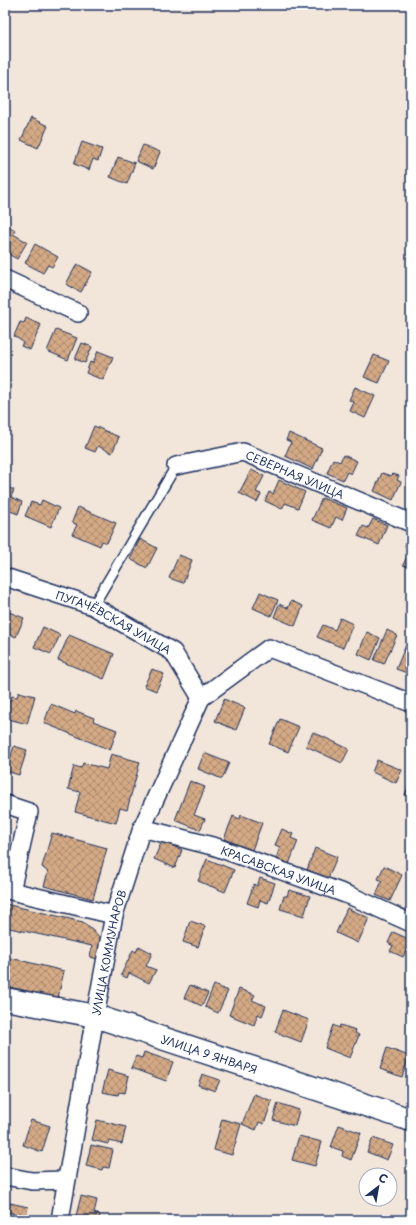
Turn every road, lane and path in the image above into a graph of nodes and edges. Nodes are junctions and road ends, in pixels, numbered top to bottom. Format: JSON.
{"nodes":[{"id":1,"x":5,"y":279,"type":"edge"},
{"id":2,"x":78,"y":313,"type":"dead end"},
{"id":3,"x":176,"y":466,"type":"joint"},
{"id":4,"x":411,"y":523,"type":"edge"},
{"id":5,"x":5,"y":578,"type":"edge"},
{"id":6,"x":93,"y":606,"type":"junction"},
{"id":7,"x":201,"y":698,"type":"junction"},
{"id":8,"x":411,"y":703,"type":"edge"},
{"id":9,"x":5,"y":804,"type":"edge"},
{"id":10,"x":142,"y":828,"type":"junction"},
{"id":11,"x":114,"y":915,"type":"junction"},
{"id":12,"x":411,"y":923,"type":"edge"},
{"id":13,"x":5,"y":999,"type":"edge"},
{"id":14,"x":95,"y":1016,"type":"junction"},
{"id":15,"x":411,"y":1120,"type":"edge"},
{"id":16,"x":5,"y":1176,"type":"edge"},
{"id":17,"x":66,"y":1180,"type":"junction"},
{"id":18,"x":60,"y":1220,"type":"edge"}],
"edges":[{"from":1,"to":2,"type":"street"},
{"from":3,"to":4,"type":"street","name":"СЕВЕРНАЯ УЛИЦА"},
{"from":3,"to":6,"type":"lane"},
{"from":5,"to":6,"type":"street","name":"ПУГАЧЁВСКАЯ УЛИЦА"},
{"from":6,"to":7,"type":"street","name":"ПУГАЧЁВСКАЯ УЛИЦА"},
{"from":7,"to":8,"type":"street"},
{"from":7,"to":10,"type":"street","name":"УЛИЦА КОММУНАРОВ"},
{"from":9,"to":11,"type":"street"},
{"from":10,"to":11,"type":"street","name":"УЛИЦА КОММУНАРОВ"},
{"from":10,"to":12,"type":"street","name":"КРАСАВСКАЯ УЛИЦА"},
{"from":11,"to":14,"type":"street","name":"УЛИЦА КОММУНАРОВ"},
{"from":13,"to":14,"type":"street","name":"УЛИЦА 9 ЯНВАРЯ"},
{"from":14,"to":15,"type":"street","name":"УЛИЦА 9 ЯНВАРЯ"},
{"from":14,"to":17,"type":"street","name":"УЛИЦА КОММУНАРОВ"},
{"from":16,"to":17,"type":"street"},
{"from":17,"to":18,"type":"street","name":"УЛИЦА КОММУНАРОВ"}]}
